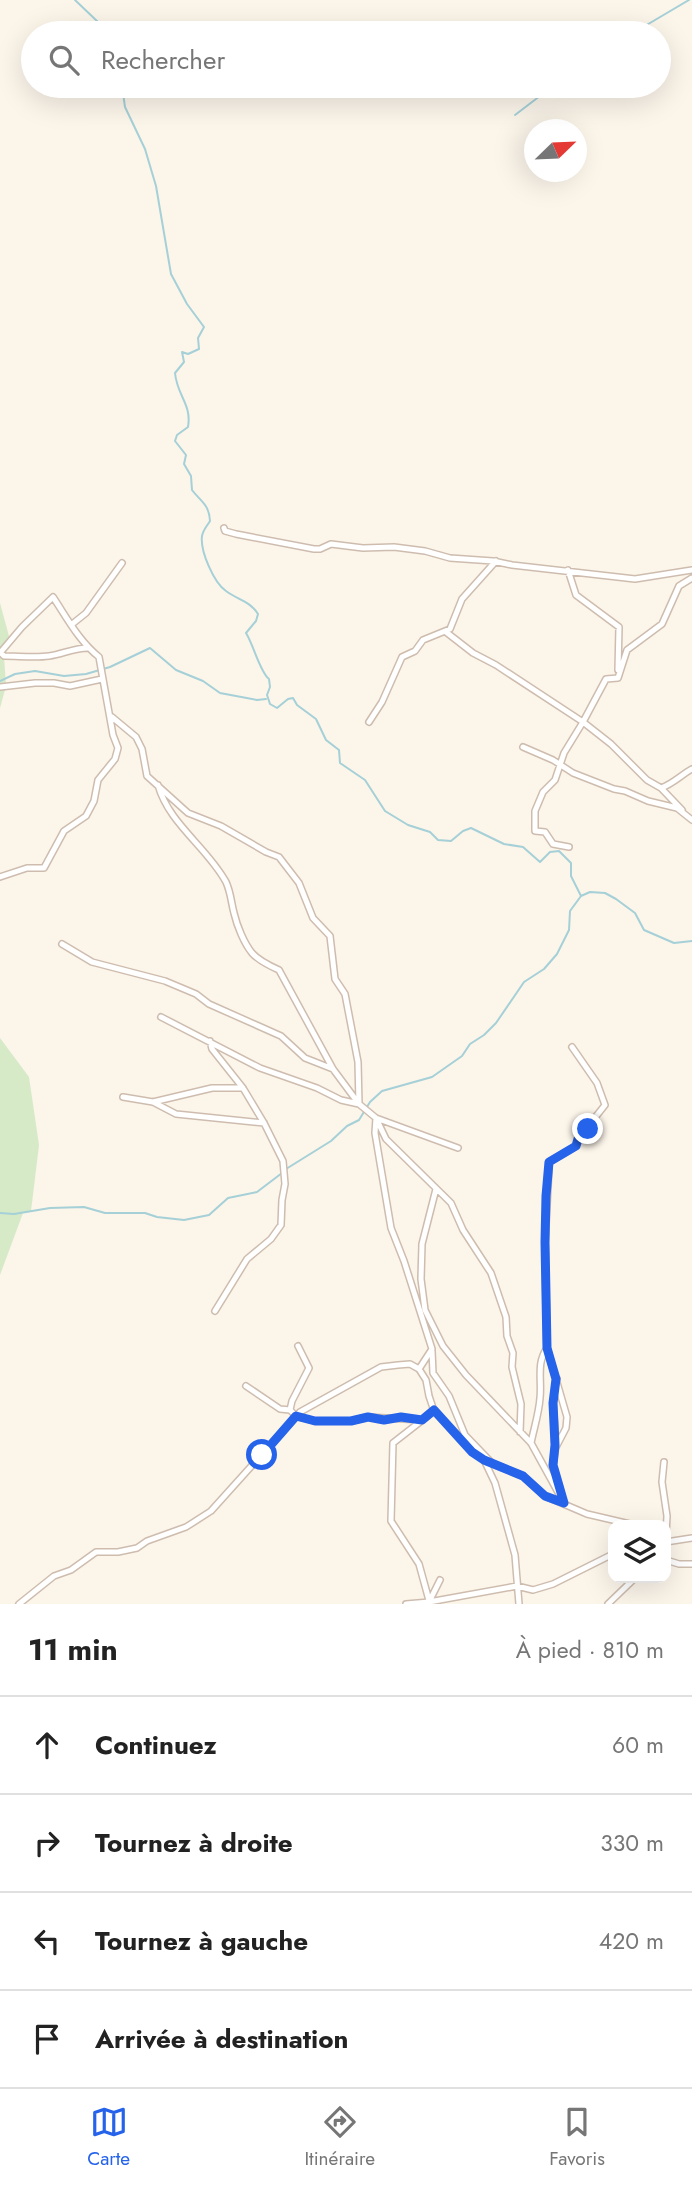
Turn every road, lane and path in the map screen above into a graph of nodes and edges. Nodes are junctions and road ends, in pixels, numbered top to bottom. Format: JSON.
{"nodes":[{"id":1,"x":224,"y":528,"type":"dead end"},
{"id":2,"x":496,"y":561,"type":"junction"},
{"id":3,"x":122,"y":563,"type":"dead end"},
{"id":4,"x":568,"y":570,"type":"junction"},
{"id":5,"x":692,"y":570,"type":"edge"},
{"id":6,"x":692,"y":578,"type":"edge"},
{"id":7,"x":71,"y":625,"type":"junction"},
{"id":8,"x":446,"y":632,"type":"junction"},
{"id":9,"x":88,"y":648,"type":"junction"},
{"id":10,"x":1,"y":653,"type":"edge"},
{"id":11,"x":618,"y":678,"type":"junction"},
{"id":12,"x":102,"y":679,"type":"junction"},
{"id":13,"x":0,"y":687,"type":"edge"},
{"id":14,"x":112,"y":717,"type":"junction"},
{"id":15,"x":369,"y":722,"type":"dead end"},
{"id":16,"x":583,"y":722,"type":"junction"},
{"id":17,"x":523,"y":747,"type":"dead end"},
{"id":18,"x":561,"y":766,"type":"junction"},
{"id":19,"x":692,"y":769,"type":"edge"},
{"id":20,"x":158,"y":785,"type":"junction"},
{"id":21,"x":662,"y":788,"type":"junction"},
{"id":22,"x":682,"y":810,"type":"junction"},
{"id":23,"x":692,"y":820,"type":"edge"},
{"id":24,"x":569,"y":847,"type":"dead end"},
{"id":25,"x":0,"y":877,"type":"edge"},
{"id":26,"x":62,"y":944,"type":"dead end"},
{"id":27,"x":161,"y":1017,"type":"dead end"},
{"id":28,"x":210,"y":1041,"type":"junction"},
{"id":29,"x":572,"y":1047,"type":"dead end"},
{"id":30,"x":333,"y":1069,"type":"junction"},
{"id":31,"x":243,"y":1088,"type":"junction"},
{"id":32,"x":123,"y":1097,"type":"dead end"},
{"id":33,"x":153,"y":1102,"type":"junction"},
{"id":34,"x":359,"y":1104,"type":"junction"},
{"id":35,"x":376,"y":1118,"type":"junction"},
{"id":36,"x":264,"y":1123,"type":"junction"},
{"id":37,"x":458,"y":1148,"type":"dead end"},
{"id":38,"x":436,"y":1189,"type":"junction"},
{"id":39,"x":215,"y":1311,"type":"dead end"},
{"id":40,"x":298,"y":1346,"type":"dead end"},
{"id":41,"x":547,"y":1348,"type":"junction"},
{"id":42,"x":432,"y":1349,"type":"junction"},
{"id":43,"x":419,"y":1369,"type":"junction"},
{"id":44,"x":556,"y":1379,"type":"junction"},
{"id":45,"x":246,"y":1386,"type":"dead end"},
{"id":46,"x":290,"y":1410,"type":"junction"},
{"id":47,"x":434,"y":1410,"type":"junction"},
{"id":48,"x":296,"y":1416,"type":"junction"},
{"id":49,"x":422,"y":1420,"type":"junction"},
{"id":50,"x":520,"y":1432,"type":"junction"},
{"id":51,"x":531,"y":1443,"type":"junction"},
{"id":52,"x":555,"y":1449,"type":"junction"},
{"id":53,"x":488,"y":1461,"type":"junction"},
{"id":54,"x":664,"y":1462,"type":"dead end"},
{"id":55,"x":564,"y":1503,"type":"junction"},
{"id":56,"x":612,"y":1520,"type":"edge"},
{"id":57,"x":667,"y":1520,"type":"edge"},
{"id":58,"x":692,"y":1538,"type":"edge"},
{"id":59,"x":671,"y":1541,"type":"edge"},
{"id":60,"x":608,"y":1556,"type":"edge"},
{"id":61,"x":671,"y":1562,"type":"edge"},
{"id":62,"x":692,"y":1564,"type":"edge"},
{"id":63,"x":440,"y":1580,"type":"dead end"},
{"id":64,"x":630,"y":1583,"type":"edge"},
{"id":65,"x":517,"y":1586,"type":"junction"},
{"id":66,"x":430,"y":1603,"type":"edge"},
{"id":67,"x":19,"y":1604,"type":"edge"},
{"id":68,"x":406,"y":1604,"type":"edge"},
{"id":69,"x":519,"y":1604,"type":"edge"},
{"id":70,"x":608,"y":1604,"type":"edge"}],
"edges":[{"from":1,"to":2,"type":"street"},
{"from":2,"to":4,"type":"street"},
{"from":2,"to":8,"type":"street"},
{"from":3,"to":7,"type":"street"},
{"from":4,"to":5,"type":"street"},
{"from":4,"to":11,"type":"street"},
{"from":6,"to":11,"type":"street"},
{"from":7,"to":9,"type":"street"},
{"from":7,"to":10,"type":"street"},
{"from":8,"to":15,"type":"street"},
{"from":8,"to":16,"type":"street"},
{"from":9,"to":10,"type":"street"},
{"from":9,"to":12,"type":"street"},
{"from":11,"to":16,"type":"street"},
{"from":12,"to":13,"type":"street"},
{"from":12,"to":14,"type":"street"},
{"from":14,"to":20,"type":"street"},
{"from":14,"to":25,"type":"street"},
{"from":16,"to":18,"type":"street"},
{"from":16,"to":21,"type":"street"},
{"from":17,"to":18,"type":"street"},
{"from":18,"to":22,"type":"street"},
{"from":18,"to":24,"type":"street"},
{"from":19,"to":21,"type":"street"},
{"from":20,"to":30,"type":"street"},
{"from":20,"to":34,"type":"street"},
{"from":21,"to":22,"type":"street"},
{"from":22,"to":23,"type":"street"},
{"from":26,"to":30,"type":"street"},
{"from":27,"to":28,"type":"street"},
{"from":28,"to":31,"type":"street"},
{"from":28,"to":34,"type":"street"},
{"from":29,"to":41,"type":"street"},
{"from":30,"to":34,"type":"street"},
{"from":31,"to":33,"type":"street"},
{"from":31,"to":36,"type":"street"},
{"from":32,"to":33,"type":"street"},
{"from":33,"to":36,"type":"street"},
{"from":34,"to":35,"type":"street"},
{"from":35,"to":37,"type":"street"},
{"from":35,"to":38,"type":"street"},
{"from":35,"to":42,"type":"street"},
{"from":36,"to":39,"type":"street"},
{"from":38,"to":50,"type":"street"},
{"from":38,"to":50,"type":"street"},
{"from":40,"to":46,"type":"street"},
{"from":41,"to":44,"type":"street"},
{"from":41,"to":51,"type":"street"},
{"from":42,"to":43,"type":"street"},
{"from":42,"to":53,"type":"street"},
{"from":43,"to":47,"type":"street"},
{"from":43,"to":48,"type":"street"},
{"from":44,"to":52,"type":"street"},
{"from":44,"to":52,"type":"street"},
{"from":45,"to":46,"type":"street"},
{"from":46,"to":48,"type":"street"},
{"from":47,"to":49,"type":"street"},
{"from":47,"to":53,"type":"street"},
{"from":48,"to":49,"type":"street"},
{"from":48,"to":67,"type":"street"},
{"from":49,"to":66,"type":"street"},
{"from":50,"to":51,"type":"street"},
{"from":51,"to":55,"type":"street"},
{"from":52,"to":55,"type":"street"},
{"from":53,"to":55,"type":"street"},
{"from":53,"to":65,"type":"street"},
{"from":54,"to":57,"type":"street"},
{"from":55,"to":56,"type":"street"},
{"from":58,"to":59,"type":"street"},
{"from":60,"to":65,"type":"street"},
{"from":61,"to":62,"type":"street"},
{"from":63,"to":66,"type":"street"},
{"from":64,"to":70,"type":"street"},
{"from":65,"to":66,"type":"street"},
{"from":65,"to":69,"type":"street"},
{"from":66,"to":68,"type":"street"}]}
